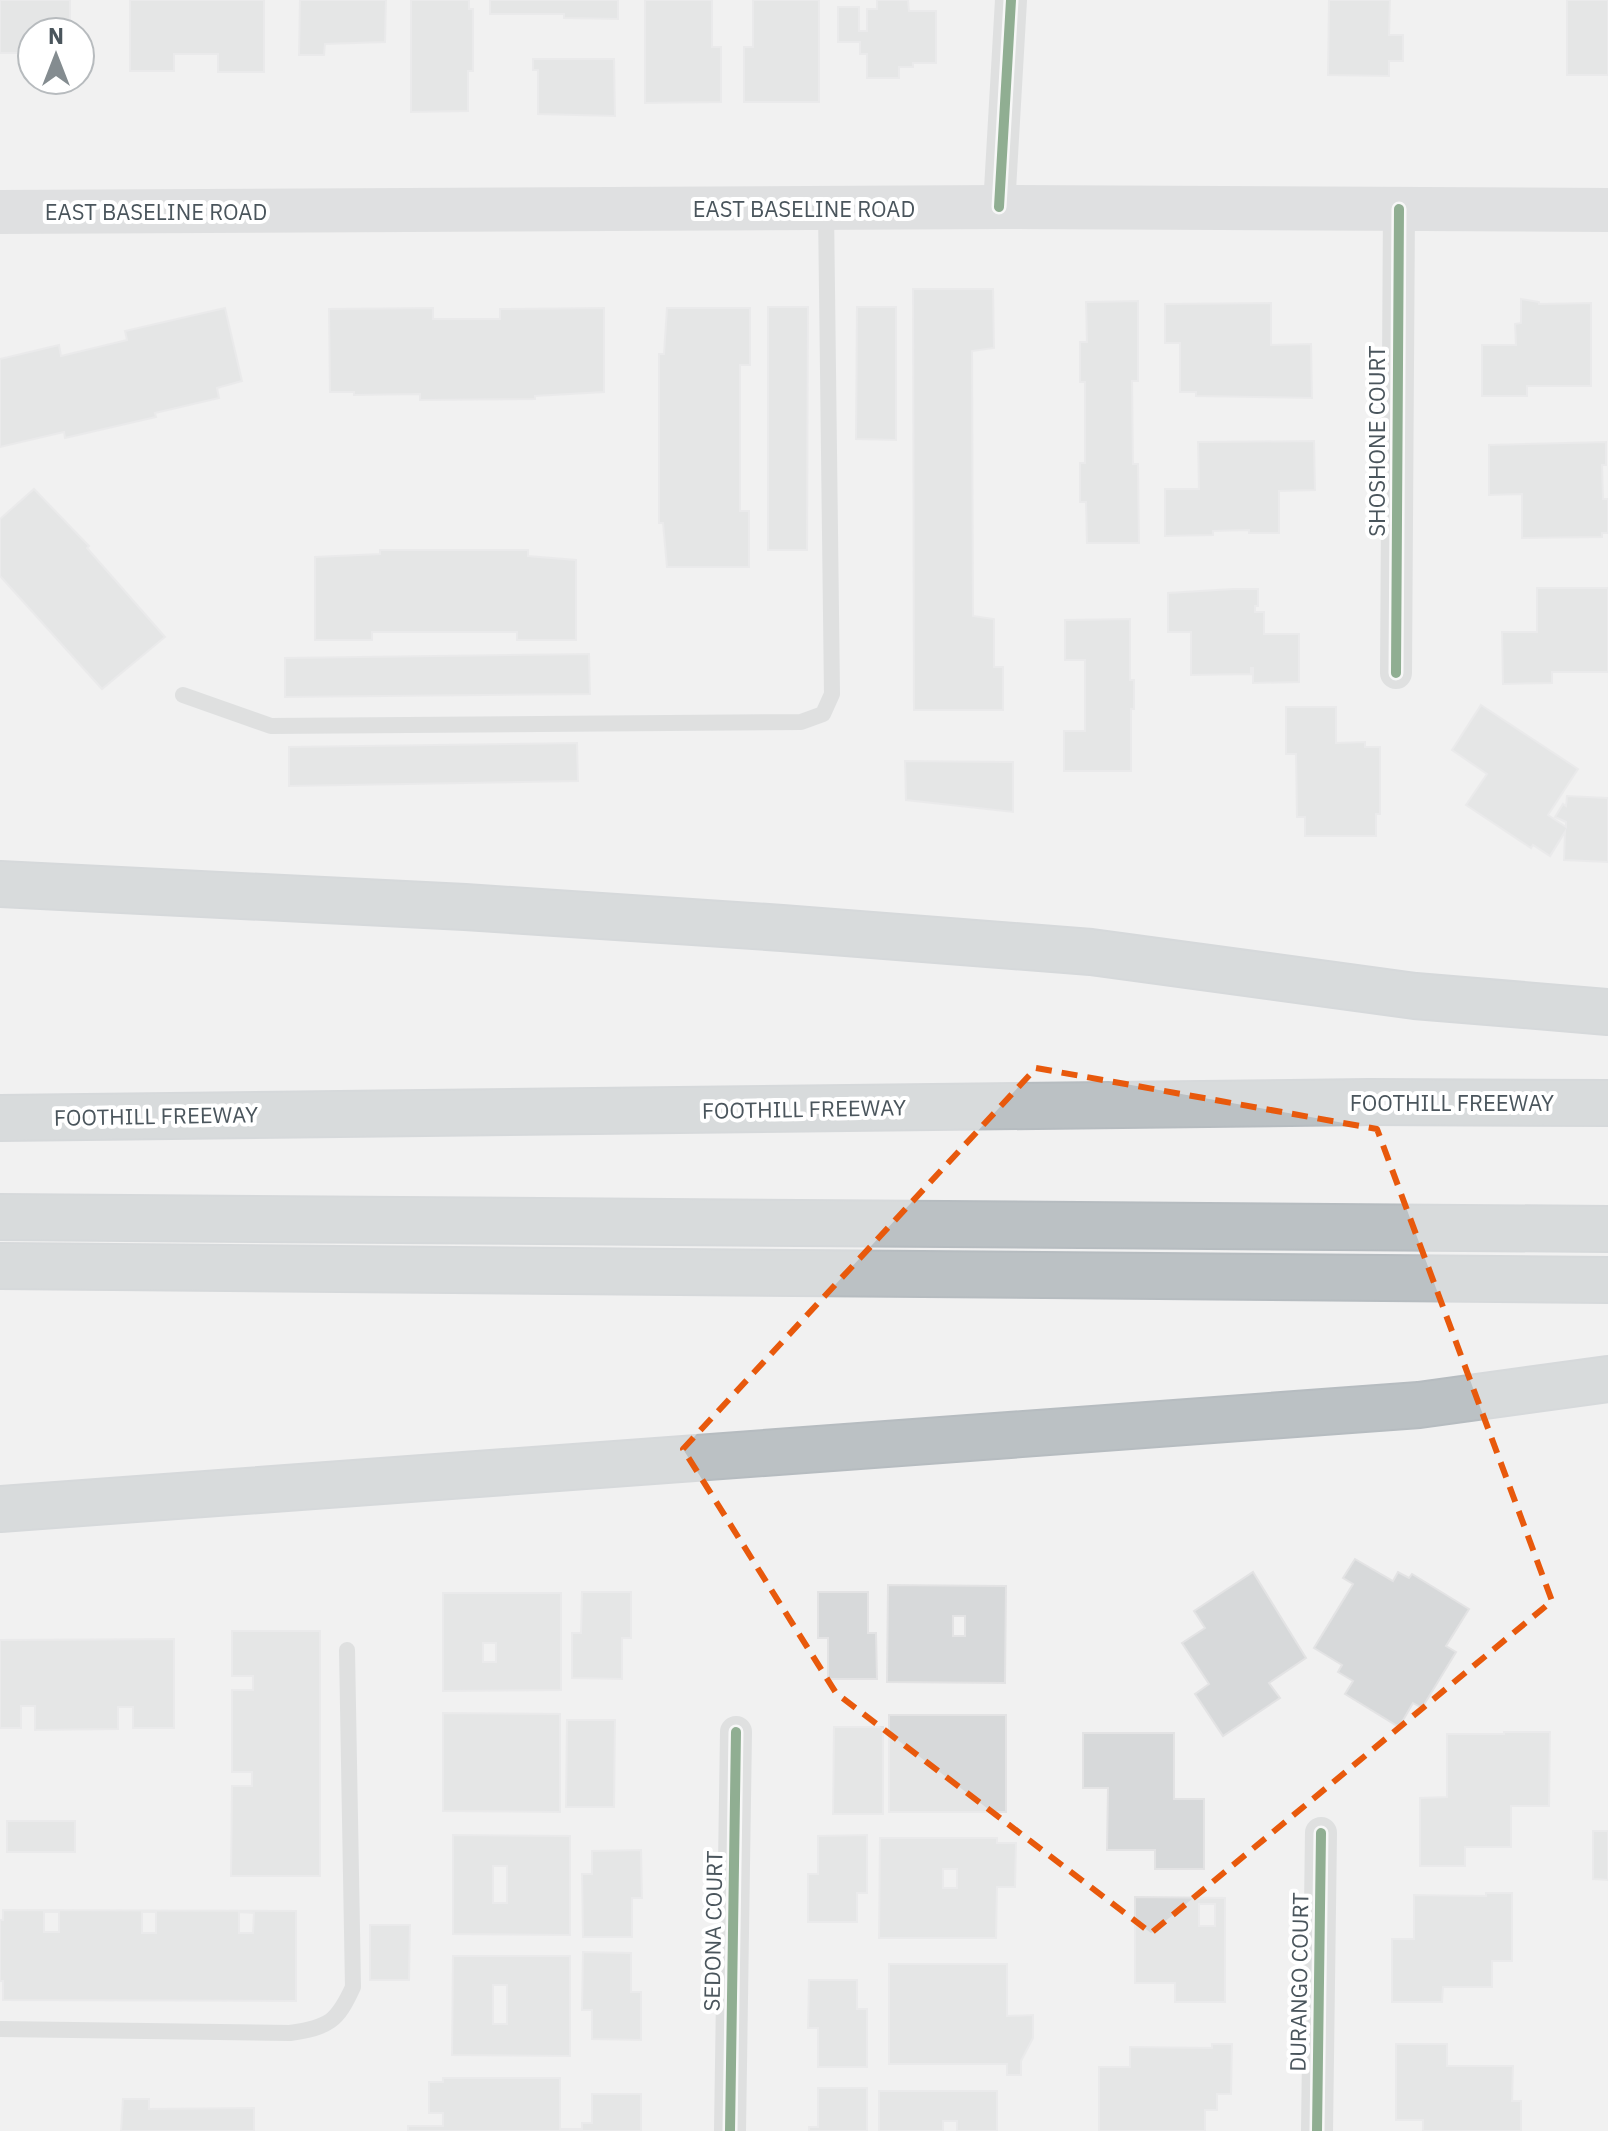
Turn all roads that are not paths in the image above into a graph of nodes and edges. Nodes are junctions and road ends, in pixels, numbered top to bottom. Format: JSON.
{"nodes":[{"id":1,"x":1011,"y":0,"type":"edge"},
{"id":2,"x":999,"y":207,"type":"junction"},
{"id":3,"x":826,"y":209,"type":"junction"},
{"id":4,"x":1399,"y":209,"type":"junction"},
{"id":5,"x":1608,"y":210,"type":"edge"},
{"id":6,"x":0,"y":212,"type":"edge"},
{"id":7,"x":1396,"y":673,"type":"dead end"},
{"id":8,"x":183,"y":695,"type":"dead end"},
{"id":9,"x":0,"y":884,"type":"edge"},
{"id":10,"x":1608,"y":1012,"type":"edge"},
{"id":11,"x":1608,"y":1103,"type":"edge"},
{"id":12,"x":0,"y":1118,"type":"edge"},
{"id":13,"x":0,"y":1217,"type":"edge"},
{"id":14,"x":1608,"y":1229,"type":"edge"},
{"id":15,"x":0,"y":1266,"type":"edge"},
{"id":16,"x":1608,"y":1280,"type":"edge"},
{"id":17,"x":1608,"y":1379,"type":"edge"},
{"id":18,"x":0,"y":1509,"type":"edge"},
{"id":19,"x":347,"y":1650,"type":"dead end"},
{"id":20,"x":736,"y":1732,"type":"dead end"},
{"id":21,"x":1321,"y":1833,"type":"dead end"},
{"id":22,"x":0,"y":2029,"type":"edge"},
{"id":23,"x":730,"y":2131,"type":"edge"},
{"id":24,"x":1317,"y":2131,"type":"edge"}],
"edges":[{"from":1,"to":2,"type":"street"},
{"from":2,"to":3,"type":"main road","name":"EAST BASELINE ROAD"},
{"from":2,"to":4,"type":"main road","name":"EAST BASELINE ROAD"},
{"from":3,"to":6,"type":"main road","name":"EAST BASELINE ROAD"},
{"from":3,"to":8,"type":"lane"},
{"from":4,"to":5,"type":"main road","name":"EAST BASELINE ROAD"},
{"from":4,"to":7,"type":"street","name":"SHOSHONE COURT"},
{"from":9,"to":10,"type":"highway"},
{"from":11,"to":12,"type":"highway","name":"FOOTHILL FREEWAY"},
{"from":13,"to":14,"type":"highway"},
{"from":15,"to":16,"type":"highway"},
{"from":17,"to":18,"type":"highway"},
{"from":19,"to":22,"type":"lane"},
{"from":20,"to":23,"type":"street","name":"SEDONA COURT"},
{"from":21,"to":24,"type":"street","name":"DURANGO COURT"}]}
